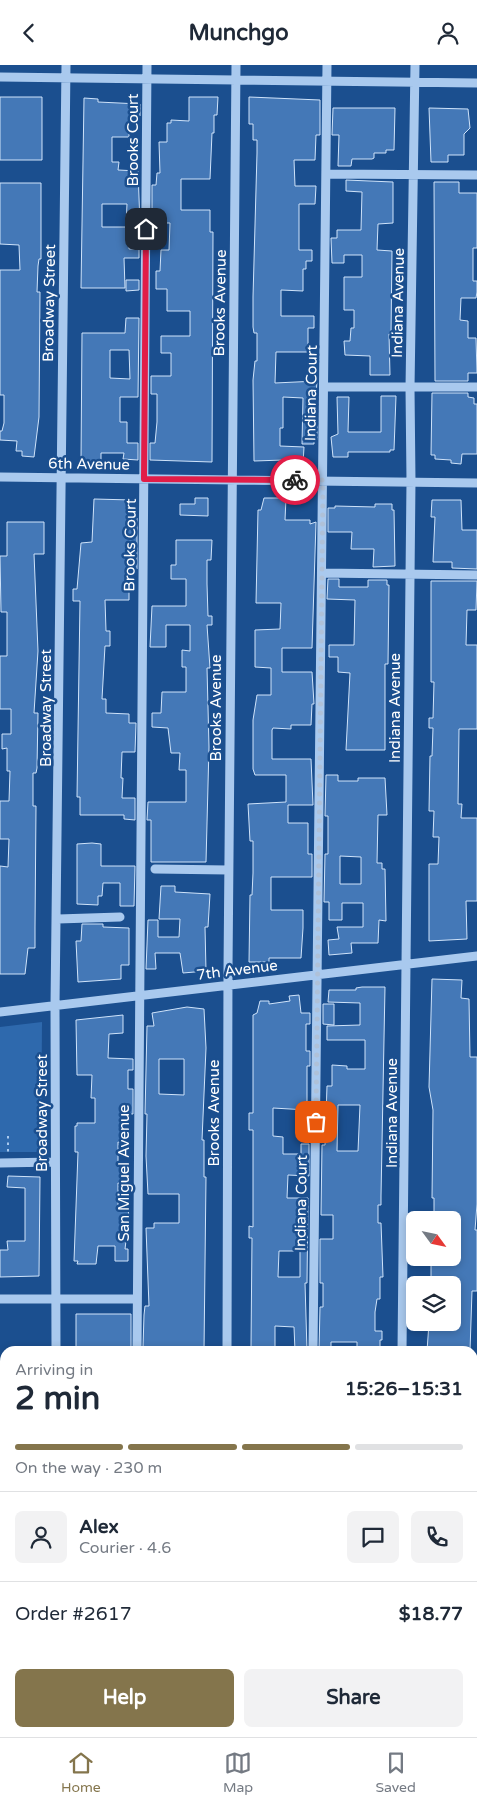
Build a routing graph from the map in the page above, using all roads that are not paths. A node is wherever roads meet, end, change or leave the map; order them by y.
1 (66, 65) edge
2 (147, 65) edge
3 (236, 65) edge
4 (327, 65) edge
5 (415, 65) edge
6 (0, 77) edge
7 (66, 77) junction
8 (147, 79) junction
9 (236, 81) junction
10 (327, 82) junction
11 (415, 83) junction
12 (477, 83) edge
13 (326, 174) junction
14 (413, 175) junction
15 (477, 175) edge
16 (325, 387) junction
17 (477, 387) edge
18 (410, 388) junction
19 (0, 477) edge
20 (61, 478) junction
21 (144, 479) junction
22 (232, 480) junction
23 (323, 480) junction
24 (411, 481) junction
25 (477, 483) edge
26 (322, 573) junction
27 (410, 574) junction
28 (477, 575) edge
29 (155, 869) dead end
30 (228, 870) junction
31 (120, 917) dead end
32 (58, 919) junction
33 (477, 956) edge
34 (406, 964) junction
35 (318, 975) junction
36 (228, 985) junction
37 (138, 995) junction
38 (55, 1005) junction
39 (0, 1012) edge
40 (55, 1162) junction
41 (0, 1163) edge
42 (56, 1298) junction
43 (0, 1299) edge
44 (137, 1299) junction
45 (56, 1346) edge
46 (137, 1346) edge
47 (227, 1346) edge
48 (313, 1346) edge
49 (402, 1346) edge

1 - 7 street, Broadway Street
2 - 8 street, Brooks Court
3 - 9 street, Brooks Avenue
4 - 10 street, Indiana Court
5 - 11 street, Indiana Avenue
6 - 7 street
7 - 8 street
7 - 20 street, Broadway Street
8 - 9 street
8 - 21 street, Brooks Court
9 - 10 street
9 - 22 street, Brooks Avenue
10 - 11 street
10 - 13 street, Indiana Court
11 - 12 street
11 - 14 street, Indiana Avenue
13 - 14 street
13 - 16 street, Indiana Court
14 - 15 street
14 - 18 street, Indiana Avenue
16 - 18 street
16 - 23 street, Indiana Court
17 - 18 street
18 - 24 street, Indiana Avenue
19 - 20 street, 6th Avenue
20 - 21 street, 6th Avenue
20 - 32 street, Broadway Street
21 - 22 street, 6th Avenue
21 - 37 street, Brooks Court
22 - 23 street, 6th Avenue
22 - 30 street, Brooks Avenue
23 - 24 street, 6th Avenue
23 - 26 street, Indiana Court
24 - 25 street, 6th Avenue
24 - 27 street, Indiana Avenue
26 - 27 street
26 - 35 street, Indiana Court
27 - 28 street
27 - 34 street, Indiana Avenue
29 - 30 street
30 - 36 street, Brooks Avenue
31 - 32 street
32 - 38 street, Broadway Street
33 - 34 street, 7th Avenue
34 - 35 street, 7th Avenue
34 - 49 street, Indiana Avenue
35 - 36 street, 7th Avenue
35 - 48 street, Indiana Court
36 - 37 street, 7th Avenue
36 - 47 street, Brooks Avenue
37 - 38 street, 7th Avenue
37 - 44 street, San Miguel Avenue
38 - 39 street, 7th Avenue
38 - 40 street, Broadway Street
40 - 41 street
40 - 42 street, Broadway Street
42 - 43 street
42 - 44 street
42 - 45 street, Broadway Street
44 - 46 street, San Miguel Avenue

